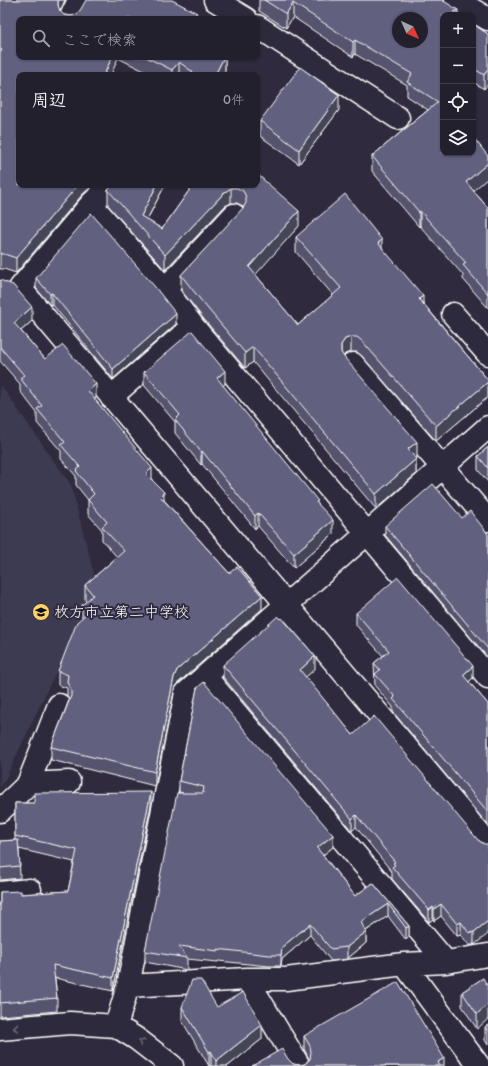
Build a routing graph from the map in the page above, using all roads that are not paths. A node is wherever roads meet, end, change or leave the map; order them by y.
1 (79, 0) edge
2 (456, 0) edge
3 (222, 1) edge
4 (71, 16) edge
5 (242, 16) edge
6 (488, 19) edge
7 (260, 28) edge
8 (398, 118) dead end
9 (108, 188) edge
10 (91, 204) junction
11 (234, 214) dead end
12 (10, 285) edge
13 (165, 289) junction
14 (453, 314) dead end
15 (193, 326) junction
16 (488, 354) edge
17 (354, 364) dead end
18 (111, 397) junction
19 (488, 427) edge
20 (442, 467) junction
21 (488, 520) edge
22 (367, 534) junction
23 (287, 605) junction
24 (206, 676) junction
25 (488, 677) edge
26 (59, 705) dead end
27 (69, 782) dead end
28 (28, 784) junction
29 (0, 811) edge
30 (488, 844) edge
31 (30, 890) dead end
32 (0, 893) edge
33 (488, 955) edge
34 (446, 962) junction
35 (404, 964) junction
36 (247, 979) junction
37 (128, 986) junction
38 (116, 1026) junction
39 (0, 1029) edge
40 (172, 1066) edge
41 (299, 1066) edge
42 (480, 1066) edge

1 - 4 street
2 - 6 street
3 - 5 street
7 - 8 street
9 - 10 street
10 - 12 street
10 - 13 street
11 - 13 street
12 - 18 street
13 - 15 street
14 - 16 street
15 - 18 street
15 - 22 street
17 - 20 street
18 - 23 street
19 - 20 street
20 - 21 street
20 - 22 street
22 - 23 street
22 - 25 street
23 - 24 street
23 - 30 street
24 - 34 street
24 - 37 street
26 - 28 street
27 - 28 street
28 - 29 street
31 - 32 street
33 - 34 street
34 - 35 street
35 - 36 street
35 - 42 street
36 - 37 street
36 - 41 street
37 - 38 street
38 -> 39 street
40 -> 38 street

